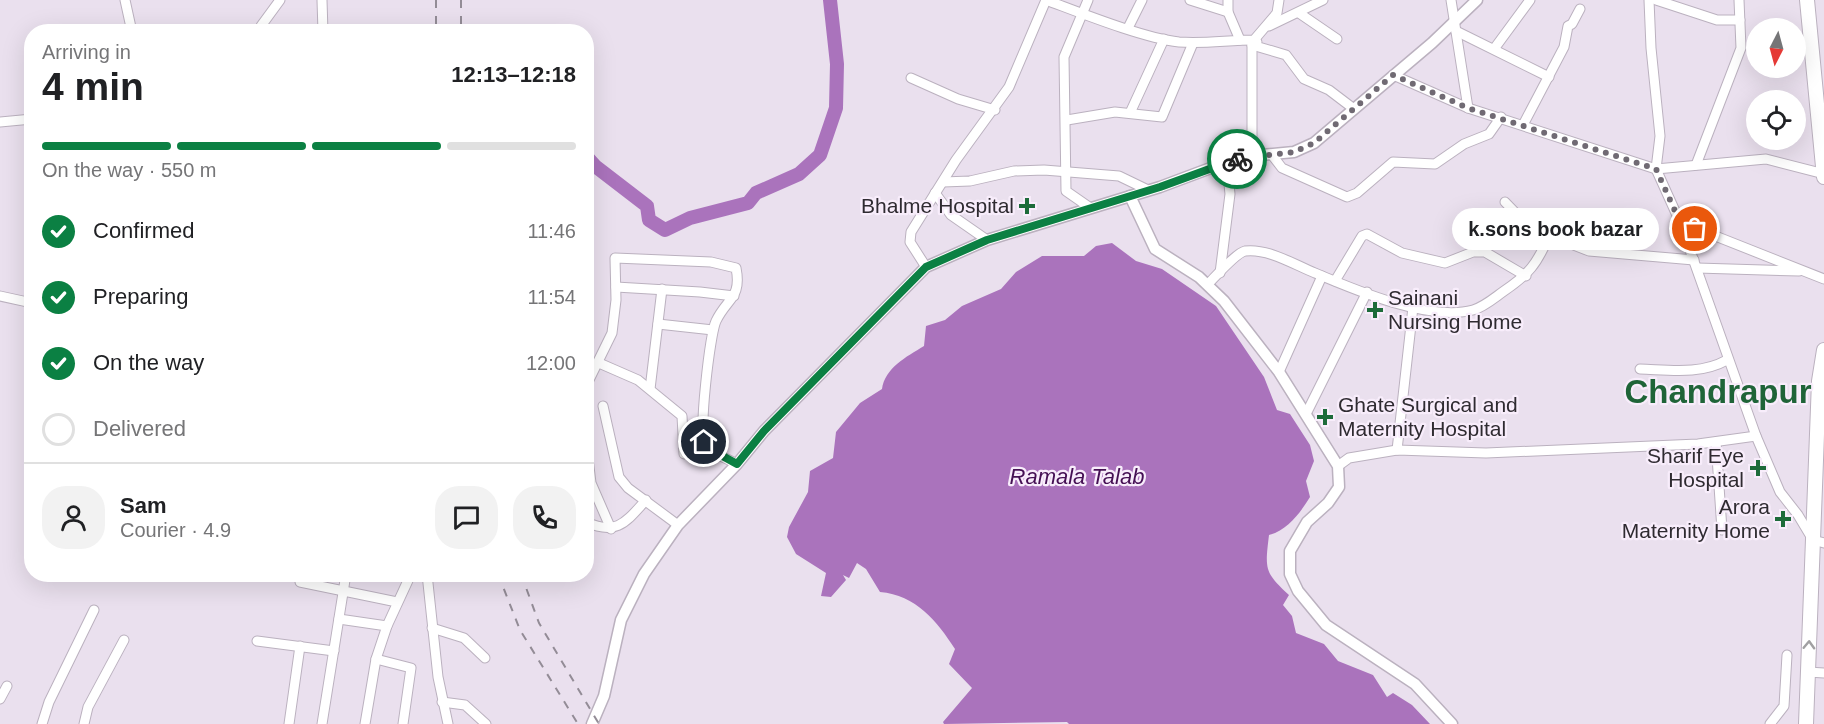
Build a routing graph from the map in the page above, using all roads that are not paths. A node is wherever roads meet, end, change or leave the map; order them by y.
1 (125, 0) edge
2 (280, 0) edge
3 (322, 0) edge
4 (1046, 0) edge
5 (1089, 0) edge
6 (1142, 0) edge
7 (1190, 0) edge
8 (1228, 0) edge
9 (1279, 0) edge
10 (1323, 0) edge
11 (1451, 0) edge
12 (1477, 0) edge
13 (1530, 0) edge
14 (1649, 0) edge
15 (1739, 0) edge
16 (1807, 0) edge
17 (1660, 1) edge
18 (1580, 9) dead end
19 (1228, 12) junction
20 (1083, 13) junction
21 (1299, 14) junction
22 (1740, 20) junction
23 (130, 24) edge
24 (262, 24) edge
25 (323, 24) edge
26 (1456, 26) junction
27 (1128, 28) junction
28 (1164, 39) junction
29 (1337, 39) dead end
30 (1240, 40) junction
31 (1254, 42) junction
32 (1192, 43) junction
33 (1494, 49) junction
34 (1393, 75) junction
35 (1549, 77) junction
36 (911, 78) dead end
37 (1821, 104) edge
38 (1468, 108) junction
39 (1354, 109) junction
40 (995, 111) junction
41 (1130, 113) junction
42 (1500, 117) junction
43 (24, 120) edge
44 (1067, 120) junction
45 (0, 122) edge
46 (1523, 125) junction
47 (1272, 155) junction
48 (1252, 157) junction
49 (1227, 164) junction
50 (1696, 165) junction
51 (1656, 169) junction
52 (1066, 171) junction
53 (1824, 175) edge
54 (943, 182) junction
55 (1148, 190) junction
56 (935, 193) junction
57 (1130, 196) junction
58 (1505, 202) dead end
59 (1089, 207) junction
60 (1680, 222) junction
61 (1549, 236) junction
62 (987, 240) junction
63 (1695, 264) junction
64 (926, 267) junction
65 (1805, 271) junction
66 (1220, 273) junction
67 (1322, 276) junction
68 (1526, 276) junction
69 (1824, 279) edge
70 (1335, 281) junction
71 (1208, 284) junction
72 (616, 287) junction
73 (662, 289) junction
74 (1367, 292) junction
75 (0, 296) edge
76 (734, 296) junction
77 (24, 301) edge
78 (1413, 307) junction
79 (658, 324) junction
80 (713, 330) junction
81 (1824, 350) edge
82 (1727, 360) junction
83 (599, 363) junction
84 (1640, 369) dead end
85 (594, 372) edge
86 (1279, 372) junction
87 (650, 389) junction
88 (1821, 392) edge
89 (603, 406) dead end
90 (1306, 414) junction
91 (1756, 436) junction
92 (1716, 442) junction
93 (1397, 450) junction
94 (684, 454) dead end
95 (737, 464) junction
96 (1338, 466) junction
97 (594, 490) edge
98 (646, 500) junction
99 (594, 525) edge
100 (678, 525) junction
101 (611, 529) junction
102 (1722, 530) dead end
103 (1818, 541) edge
104 (300, 582) dead end
105 (345, 582) edge
106 (407, 582) edge
107 (428, 582) edge
108 (343, 591) junction
109 (397, 602) junction
110 (94, 609) dead end
111 (339, 619) junction
112 (387, 626) junction
113 (432, 628) junction
114 (124, 640) dead end
115 (257, 641) dead end
116 (300, 646) junction
117 (333, 651) junction
118 (1787, 655) dead end
119 (485, 658) dead end
120 (376, 659) junction
121 (1808, 672) junction
122 (1824, 673) edge
123 (7, 686) dead end
124 (0, 699) edge
125 (442, 702) junction
126 (42, 724) edge
127 (84, 724) edge
128 (289, 724) edge
129 (322, 724) edge
130 (365, 724) edge
131 (403, 724) edge
132 (448, 724) edge
133 (486, 724) edge
134 (592, 724) edge
135 (1452, 724) edge
136 (1770, 724) edge
137 (1806, 724) edge

1 - 23 street
2 - 24 street
3 - 25 street
4 - 20 street
4 - 40 street
5 - 20 street
6 - 27 street
7 - 19 street
8 - 19 street
9 - 31 street
10 - 21 street
11 - 26 street
12 - 26 street
13 - 33 street
14 - 51 street
15 - 22 street
16 - 37 main road
17 - 22 street
18 - 35 street
19 - 30 street
20 - 27 street
20 - 44 street
21 - 29 street
21 - 31 street
22 - 50 street
26 - 33 street
26 - 34 street
26 - 38 street
27 - 28 street
28 - 32 street
28 - 41 street
30 - 31 street
30 - 32 street
31 - 39 street
31 - 48 street
32 - 41 street
33 - 35 street
34 - 38 street
34 - 39 street
35 - 46 street
36 - 40 street
37 - 53 main road
38 - 42 street
39 - 47 street
40 - 54 street
41 - 44 street
42 - 46 street
42 - 47 street
43 - 45 street
44 - 52 street
46 - 51 street
47 - 48 street
48 - 49 street
49 - 55 street
49 - 66 street
50 - 51 street
50 - 53 street
51 - 60 street
52 - 54 street
52 - 55 street
52 - 59 street
54 - 56 street
55 - 57 street
56 - 62 street
56 - 64 street
57 - 59 street
57 - 71 street
58 - 61 street
59 - 62 street
60 - 63 street
60 - 65 street
61 - 63 street
61 - 68 street
62 - 64 street
63 - 65 street
63 - 82 street
64 - 95 street
65 - 69 street
66 - 67 street
66 - 71 street
67 - 70 street
67 - 86 street
68 - 70 street
68 - 78 street
70 - 74 street
71 - 86 street
72 - 73 street
72 - 76 street
72 - 83 street
73 - 76 street
73 - 79 street
74 - 78 street
74 - 90 street
75 - 77 street
76 - 80 street
78 - 93 street
79 - 80 street
79 - 87 street
80 - 95 street
81 - 88 main road
82 - 84 street
82 - 91 street
83 - 85 street
83 - 87 street
86 - 90 street
87 - 94 street
88 - 103 main road
89 - 98 street
90 - 96 street
91 - 92 street
91 - 103 street
92 - 93 street
92 - 102 street
93 - 96 street
95 - 100 street
96 - 135 street
97 - 101 street
98 - 100 street
98 - 101 street
99 - 101 street
100 - 134 street
121 -> 103 main road
104 - 108 street
105 - 108 street
106 - 109 street
107 - 113 street
108 - 109 street
108 - 111 street
109 - 112 street
110 - 126 street
111 - 112 street
111 - 117 street
112 - 120 street
113 - 119 street
113 - 125 street
114 - 127 street
115 - 116 street
116 - 117 street
116 - 128 street
117 - 129 street
118 - 136 street
120 - 130 street
120 - 131 street
121 - 122 street
121 - 137 main road
123 - 124 street
125 - 132 street
125 - 133 street

